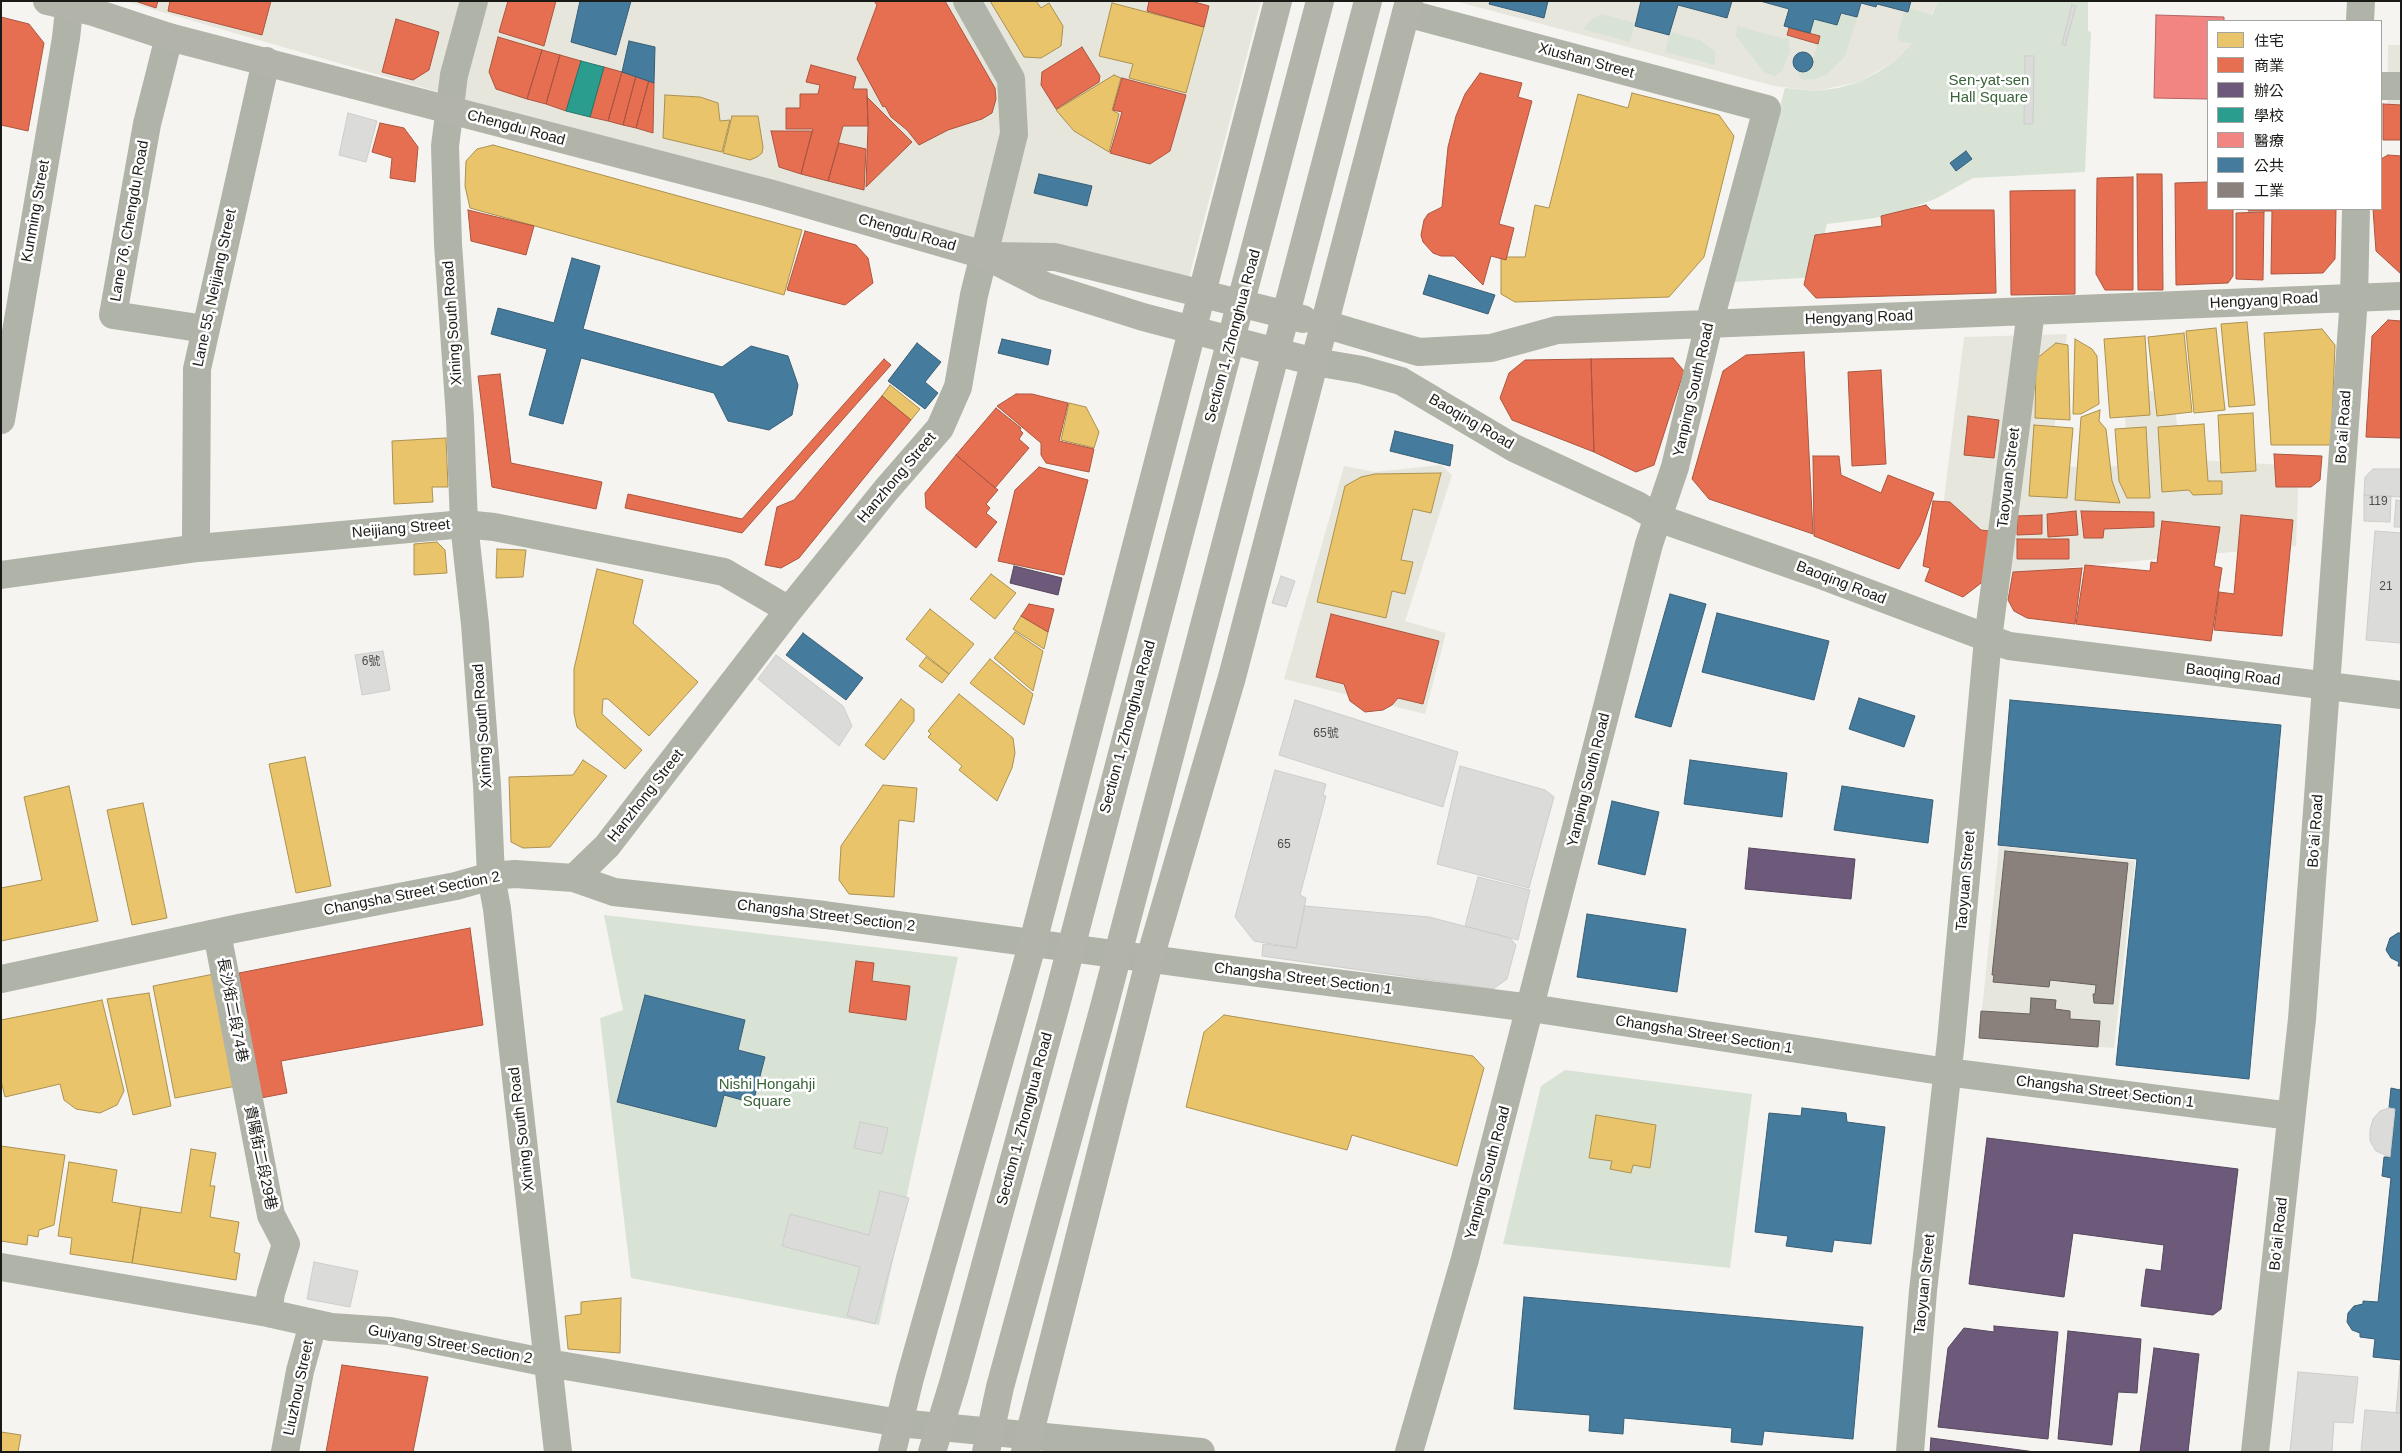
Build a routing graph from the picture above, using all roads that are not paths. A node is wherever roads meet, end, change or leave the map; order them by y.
1 (474, 1) edge
2 (967, 1) edge
3 (1278, 1) edge
4 (1320, 1) edge
5 (1368, 1) edge
6 (2361, 1) edge
7 (62, 4) edge
8 (1407, 7) edge
9 (2360, 20) edge
10 (169, 37) junction
11 (266, 61) junction
12 (2382, 86) edge
13 (2401, 86) edge
14 (1767, 109) joint
15 (451, 110) junction
16 (2356, 210) edge
17 (984, 255) junction
18 (1203, 293) junction
19 (2401, 296) edge
20 (2354, 297) junction
21 (1242, 303) junction
22 (2031, 311) junction
23 (1286, 315) junction
24 (1324, 324) junction
25 (1709, 324) junction
26 (205, 329) junction
27 (1194, 329) junction
28 (1232, 339) junction
29 (1276, 352) junction
30 (1315, 362) junction
31 (1, 420) edge
32 (1658, 518) junction
33 (464, 524) junction
34 (198, 548) junction
35 (1, 575) edge
36 (789, 610) junction
37 (1988, 639) junction
38 (2326, 687) junction
39 (2401, 695) edge
40 (491, 876) junction
41 (574, 878) junction
42 (217, 933) junction
43 (1033, 942) junction
44 (1070, 947) junction
45 (1117, 953) junction
46 (1150, 958) junction
47 (1, 979) edge
48 (1531, 1008) junction
49 (1948, 1072) junction
50 (246, 1087) joint
51 (2291, 1116) junction
52 (1, 1267) edge
53 (268, 1313) junction
54 (313, 1324) junction
55 (548, 1363) junction
56 (899, 1423) junction
57 (935, 1440) edge
58 (988, 1442) edge
59 (1027, 1444) edge
60 (285, 1452) edge
61 (558, 1452) edge
62 (892, 1452) edge
63 (1201, 1452) edge
64 (1410, 1452) edge
65 (1910, 1452) edge
66 (2255, 1452) edge

1 - 15 street, Xining South Road
2 - 17 street, Hanzhong Street
3 - 18 main road
4 - 21 main road, Section 1, Zhonghua Road
5 - 23 main road
6 - 9 street
7 - 10 main road, Chengdu Road
7 - 31 street, Kunming Street
8 - 14 street, Xiushan Street
8 - 24 main road
10 - 11 main road, Chengdu Road
10 - 26 street, Lane 76, Chengdu Road
11 - 15 main road, Chengdu Road
11 - 26 street, Lane 55, Neijiang Street
12 - 13 street
14 - 25 street, Yanping South Road
15 - 17 main road, Chengdu Road
15 - 33 street, Xining South Road
16 - 20 street, Bo’ai Road
17 - 18 main road, Chengdu Road
17 - 27 main road, Chengdu Road
17 - 36 street, Hanzhong Street
18 - 21 main road, Chengdu Road
18 - 27 main road
19 - 20 street, Hengyang Road
20 - 22 street, Hengyang Road
20 - 38 street, Bo’ai Road
21 - 23 main road, Chengdu Road
21 - 28 main road, Section 1, Zhonghua Road
22 - 25 street, Hengyang Road
22 - 37 street, Taoyuan Street
23 - 24 main road, Chengdu Road
23 - 29 main road
24 - 25 street, Hengyang Road
24 - 30 main road
25 - 32 street, Yanping South Road
26 - 34 street, Lane 55, Neijiang Street
27 - 28 main road, Chengdu Road
27 - 43 main road
28 - 29 main road, Chengdu Road
28 - 44 main road, Section 1, Zhonghua Road
29 - 30 main road, Chengdu Road
29 - 45 main road
30 - 32 street, Baoqing Road
30 - 46 main road
32 - 37 street, Baoqing Road
32 - 48 street, Yanping South Road
33 - 34 street, Neijiang Street
33 - 36 street, Neijiang Street
33 - 40 street, Xining South Road
34 - 35 street, Neijiang Street
36 - 41 street, Hanzhong Street
37 - 38 street, Baoqing Road
37 - 49 street, Taoyuan Street
38 - 39 street, Baoqing Road
38 - 51 street, Bo’ai Road
40 - 41 street, Changsha Street Section 2
40 - 42 street, Changsha Street Section 2
40 - 55 street, Xining South Road
41 - 43 street, Changsha Street Section 2
42 - 47 street, Changsha Street Section 2
42 - 50 street, 長沙街二段74巷
43 - 44 street, Changsha Street Section 2
43 - 56 main road
44 - 45 street, Changsha Street Section 1
44 - 57 main road, Section 1, Zhonghua Road
45 - 46 street, Changsha Street Section 1
45 - 58 main road
46 - 48 street, Changsha Street Section 1
46 - 59 main road
48 - 49 street, Changsha Street Section 1
48 - 64 street, Yanping South Road
49 - 51 street, Changsha Street Section 1
49 - 65 street, Taoyuan Street
50 - 53 street, 貴陽街二段29巷
51 - 66 street, Bo’ai Road
52 - 53 street, Guiyang Street Section 2
53 - 54 street, Guiyang Street Section 2
54 - 55 street, Guiyang Street Section 2
54 - 60 street, Liuzhou Street
55 - 56 street, Guiyang Street Section 2
55 - 61 street, Xining South Road
56 - 57 street, Guiyang Street Section 2
56 - 62 main road
57 - 58 street, Guiyang Street Section 2
58 - 59 street, Guiyang Street Section 2
59 - 63 street, Guiyang Street Section 2

